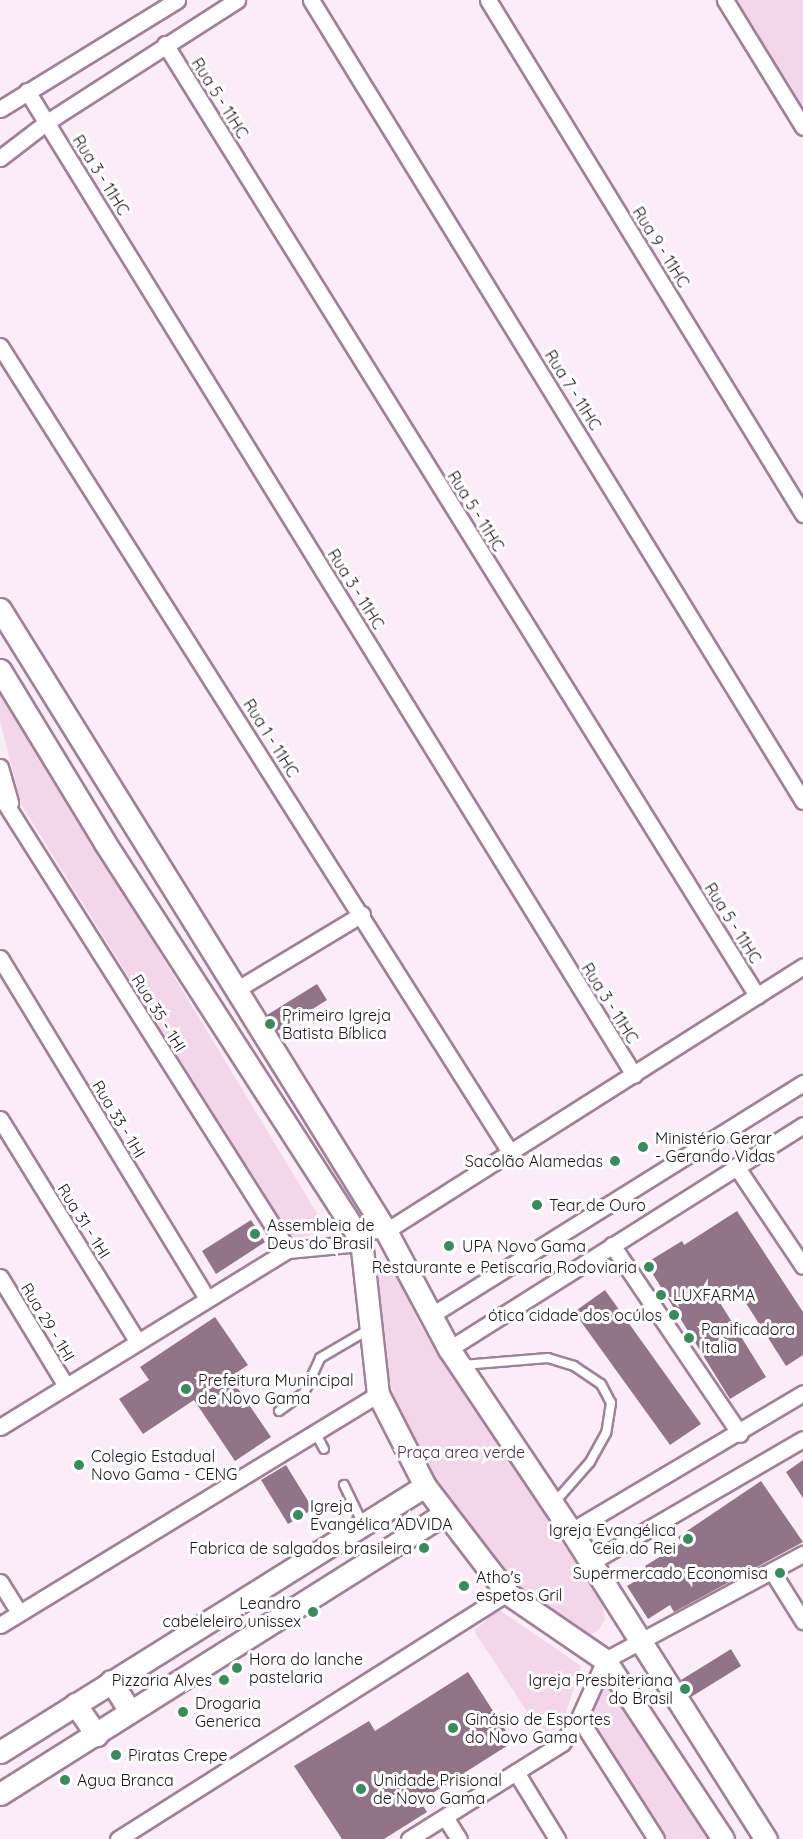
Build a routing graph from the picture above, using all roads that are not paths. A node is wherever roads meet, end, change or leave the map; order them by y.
1 (177, 0) edge
2 (237, 0) edge
3 (310, 0) edge
4 (488, 0) edge
5 (725, 0) edge
6 (165, 44) junction
7 (27, 91) junction
8 (1, 104) edge
9 (47, 122) junction
10 (803, 127) edge
11 (0, 158) edge
12 (0, 345) edge
13 (803, 514) edge
14 (0, 609) edge
15 (0, 670) edge
16 (0, 768) edge
17 (100, 772) junction
18 (74, 788) junction
19 (0, 795) edge
20 (803, 801) edge
21 (14, 818) junction
22 (130, 821) junction
23 (101, 835) junction
24 (362, 914) junction
25 (0, 958) edge
26 (803, 966) edge
27 (236, 990) junction
28 (757, 996) junction
29 (634, 1075) junction
30 (803, 1083) edge
31 (0, 1119) edge
32 (803, 1125) edge
33 (510, 1152) junction
34 (736, 1166) junction
35 (386, 1231) junction
36 (361, 1240) junction
37 (612, 1245) junction
38 (288, 1250) junction
39 (803, 1266) edge
40 (0, 1277) edge
41 (207, 1299) junction
42 (430, 1316) junction
43 (368, 1330) junction
44 (137, 1341) junction
45 (455, 1357) junction
46 (66, 1386) junction
47 (803, 1393) edge
48 (378, 1394) junction
49 (279, 1411) dead end
50 (0, 1427) edge
51 (315, 1432) junction
52 (740, 1434) junction
53 (803, 1438) edge
54 (324, 1449) dead end
55 (345, 1485) dead end
56 (425, 1486) junction
57 (553, 1504) junction
58 (444, 1514) junction
59 (363, 1524) junction
60 (571, 1532) junction
61 (803, 1554) edge
62 (590, 1563) junction
63 (773, 1573) junction
64 (0, 1582) edge
65 (507, 1593) junction
66 (19, 1613) junction
67 (803, 1622) edge
68 (0, 1625) edge
69 (642, 1642) junction
70 (604, 1659) junction
71 (111, 1681) junction
72 (75, 1704) junction
73 (130, 1712) junction
74 (579, 1718) junction
75 (97, 1735) junction
76 (0, 1752) edge
77 (516, 1772) junction
78 (0, 1794) edge
79 (445, 1816) junction
80 (118, 1839) edge
81 (408, 1839) edge
82 (459, 1839) edge
83 (557, 1839) edge
84 (656, 1839) edge
85 (723, 1839) edge
86 (766, 1839) edge

1 - 7 street
2 - 6 street
3 - 20 street, Rua 7 - 11HC
4 - 13 street, Rua 9 - 11HC
5 - 10 street
6 - 9 street
6 - 28 street, Rua 5 - 11HC
7 - 8 street
7 - 9 street, Rua 3 - 11HC
9 - 11 street
9 - 29 street, Rua 3 - 11HC
12 - 24 street, Rua 1 - 11HC
14 - 17 street
15 - 18 street
16 - 21 street
17 - 18 street
17 - 22 street
18 - 23 street
19 - 21 street, Rua 35 - 1HI
21 - 38 street, Rua 35 - 1HI
22 - 23 street
22 - 27 street
23 - 36 street
24 - 27 street
24 - 33 street, Rua 1 - 11HC
25 - 41 street, Rua 33 - 1HI
26 - 28 street
27 - 35 street
28 - 29 street
29 - 33 street
30 - 42 street
31 - 44 street, Rua 31 - 1HI
32 - 34 street
33 - 35 street
34 - 37 street
34 - 39 street
35 - 36 street
35 - 42 street
36 - 38 street
36 - 43 street
37 - 45 street
37 - 52 street
38 - 41 street
40 - 46 street, Rua 29 - 1HI
41 - 44 street
42 - 45 street
43 - 48 street
43 - 49 lane
44 - 46 street
45 - 57 street
45 - 57 lane
46 - 50 street
47 - 52 street
48 - 51 street
48 - 56 street
51 - 54 lane
51 - 66 street
52 - 60 street
53 - 62 street
55 - 59 lane
56 - 58 street
56 - 59 street
57 - 60 street
58 - 65 street
58 - 73 street
59 - 71 street
60 - 62 street
61 - 63 street
62 - 69 street
63 - 67 street
63 - 69 street
64 - 66 street
65 - 70 street
65 - 80 street
66 - 68 street
69 - 70 street
69 - 86 street
70 - 74 street
70 - 85 street
71 - 72 street
71 - 73 street
72 - 75 street
72 - 76 street
73 - 75 street
74 - 77 street
74 - 84 street
75 - 78 street
77 - 79 street
77 - 83 street
79 - 81 street
79 - 82 street

